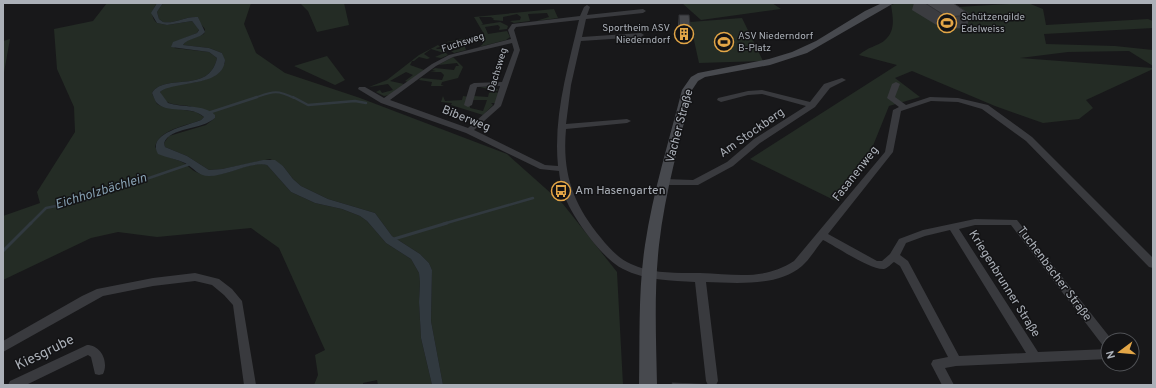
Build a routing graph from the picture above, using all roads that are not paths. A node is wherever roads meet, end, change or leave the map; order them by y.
1 (890, 3) edge
2 (587, 7) dead end
3 (643, 11) dead end
4 (583, 17) junction
5 (641, 35) dead end
6 (578, 39) junction
7 (514, 40) junction
8 (842, 80) dead end
9 (505, 84) junction
10 (896, 84) dead end
11 (362, 89) dead end
12 (721, 100) dead end
13 (384, 101) junction
14 (468, 105) dead end
15 (812, 105) junction
16 (904, 108) junction
17 (627, 121) dead end
18 (562, 126) junction
19 (469, 131) junction
20 (561, 169) junction
21 (665, 182) junction
22 (952, 226) junction
23 (822, 235) junction
24 (894, 256) junction
25 (1153, 264) edge
26 (650, 273) junction
27 (700, 277) junction
28 (1100, 334) edge
29 (3, 347) edge
30 (1100, 354) edge
31 (1035, 357) junction
32 (956, 361) junction
33 (99, 370) dead end
34 (712, 381) dead end
35 (14, 385) edge
36 (250, 385) edge
37 (648, 385) edge
38 (948, 385) edge

1 - 21 main road, Vacher Straße
2 - 4 street
3 - 4 street
4 - 6 street
4 - 7 street, Dachsweg
5 - 6 street
6 - 18 street
7 - 9 street, Dachsweg
7 - 13 street, Fuchsweg
8 - 15 street, Am Stockberg
9 - 14 street
9 - 19 street, Dachsweg
10 - 16 street
11 - 13 street, Biberweg
12 - 15 street
13 - 19 street, Biberweg
15 - 21 street, Am Stockberg
16 - 23 street, Fasanenweg
16 - 25 street
17 - 18 street
18 - 20 street
19 - 20 street, Biberweg
20 - 26 street
21 - 26 main road, Vacher Straße
22 - 24 street, Tuchenbacher Straße
22 - 28 street, Tuchenbacher Straße
22 - 31 street, Kriegenbrunner Straße
23 - 24 street, Tuchenbacher Straße
23 - 27 street, Fasanenweg
24 - 32 street
26 - 27 street, Fasanenweg
26 - 37 main road, Vacher Straße
27 - 34 street
29 - 36 street
30 - 31 street
31 - 32 street
32 - 38 street
33 - 35 street, Kiesgrube

